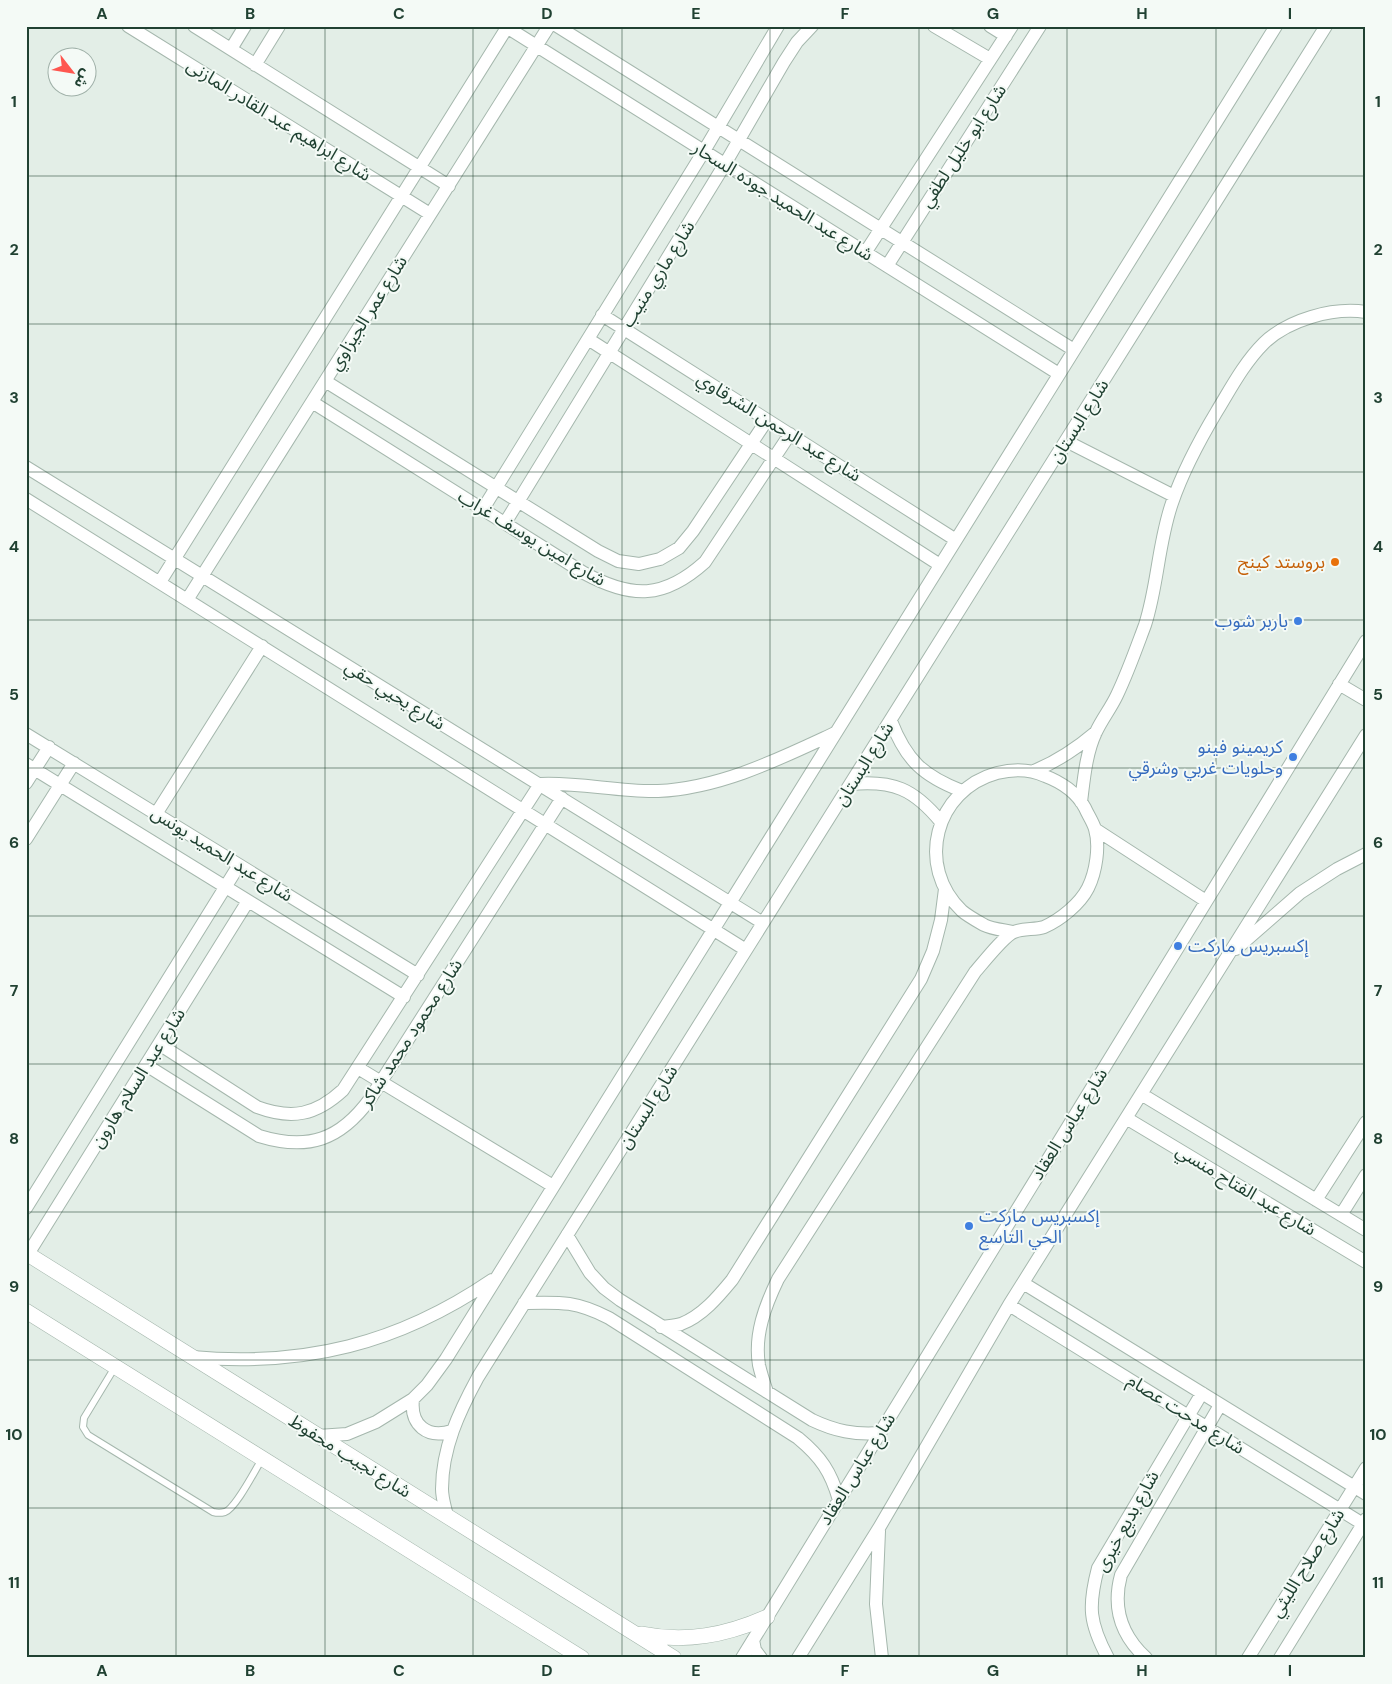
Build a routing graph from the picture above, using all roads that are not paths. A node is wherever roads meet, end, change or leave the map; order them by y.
1 (128, 26) edge
2 (194, 26) edge
3 (245, 26) edge
4 (279, 26) edge
5 (549, 26) edge
6 (558, 26) edge
7 (778, 26) edge
8 (812, 26) edge
9 (934, 26) edge
10 (990, 26) edge
11 (1040, 26) edge
12 (1276, 26) edge
13 (1326, 26) edge
14 (508, 27) edge
15 (1009, 31) edge
16 (536, 46) junction
17 (231, 50) junction
18 (990, 59) junction
19 (256, 65) junction
20 (718, 127) junction
21 (739, 140) junction
22 (704, 151) junction
23 (725, 164) junction
24 (420, 168) junction
25 (448, 186) junction
26 (402, 196) junction
27 (430, 214) junction
28 (881, 229) junction
29 (902, 242) junction
30 (865, 253) junction
31 (886, 266) junction
32 (1366, 312) edge
33 (602, 315) junction
34 (624, 329) junction
35 (588, 338) junction
36 (1074, 350) junction
37 (610, 352) junction
38 (1059, 374) junction
39 (325, 381) junction
40 (312, 402) junction
41 (767, 420) junction
42 (790, 434) junction
43 (1066, 441) junction
44 (751, 443) junction
45 (774, 458) junction
46 (26, 467) edge
47 (496, 487) junction
48 (1174, 496) junction
49 (26, 499) edge
50 (518, 501) junction
51 (483, 509) junction
52 (505, 523) junction
53 (956, 540) junction
54 (175, 558) junction
55 (940, 565) junction
56 (203, 576) junction
57 (160, 582) junction
58 (188, 600) junction
59 (262, 646) junction
60 (1364, 648) edge
61 (1339, 684) junction
62 (1366, 700) edge
63 (891, 721) junction
64 (1096, 732) junction
65 (836, 733) junction
66 (26, 734) edge
67 (1366, 734) edge
68 (48, 748) junction
69 (74, 763) junction
70 (30, 767) edge
71 (1034, 772) junction
72 (26, 783) edge
73 (540, 784) junction
74 (851, 784) junction
75 (60, 785) junction
76 (962, 791) junction
77 (562, 798) junction
78 (1081, 802) junction
79 (523, 810) junction
80 (156, 814) junction
81 (941, 822) junction
82 (546, 824) junction
83 (1095, 829) junction
84 (26, 839) edge
85 (1366, 854) edge
86 (239, 865) junction
87 (225, 887) junction
88 (945, 889) junction
89 (248, 901) junction
90 (1206, 901) junction
91 (730, 902) junction
92 (763, 923) junction
93 (713, 929) junction
94 (1013, 932) junction
95 (746, 950) junction
96 (1227, 957) junction
97 (418, 975) junction
98 (404, 997) junction
99 (159, 1044) junction
100 (146, 1065) junction
101 (358, 1068) junction
102 (381, 1082) junction
103 (1141, 1094) junction
104 (1126, 1118) junction
105 (1366, 1122) edge
106 (1366, 1175) edge
107 (554, 1186) junction
108 (1316, 1200) junction
109 (26, 1208) edge
110 (1341, 1215) junction
111 (1366, 1230) edge
112 (567, 1235) junction
113 (27, 1254) edge
114 (1366, 1262) edge
115 (496, 1277) junction
116 (1023, 1283) junction
117 (524, 1303) junction
118 (1009, 1305) junction
119 (26, 1310) edge
120 (661, 1327) junction
121 (192, 1357) junction
122 (116, 1366) junction
123 (767, 1392) junction
124 (1202, 1393) junction
125 (413, 1399) junction
126 (1220, 1404) junction
127 (1188, 1416) junction
128 (1207, 1427) junction
129 (452, 1431) junction
130 (880, 1433) junction
131 (318, 1436) junction
132 (263, 1458) junction
133 (1366, 1468) edge
134 (1354, 1487) junction
135 (1366, 1494) edge
136 (839, 1500) junction
137 (1340, 1510) junction
138 (447, 1516) junction
139 (1364, 1521) edge
140 (879, 1528) junction
141 (767, 1617) junction
142 (634, 1633) junction
143 (753, 1640) junction
144 (582, 1658) edge
145 (674, 1658) edge
146 (742, 1658) edge
147 (761, 1658) edge
148 (798, 1658) edge
149 (882, 1658) edge
150 (1108, 1658) edge
151 (1146, 1658) edge
152 (1248, 1658) edge
153 (1280, 1658) edge

1 - 26 street, شارع ابراهيم عبد القادر المازنى
2 - 17 street, شارع ابراهيم عبد القادر المازنى
3 - 17 street
4 - 19 street
5 - 16 street, شارع عمر الجيزاوي
6 - 20 street, شارع عبد الحميد جوده السحار
7 - 20 street, شارع ماري منيب
8 - 21 street, شارع ماري منيب
9 - 18 street
10 - 15 street
11 - 29 street, شارع ابو خليل لطفي
12 - 36 street
13 - 43 street, شارع البستان
14 - 16 street, شارع عبد الحميد جوده السحار
14 - 24 street, شارع عمر الجيزاوي
15 - 18 street, شارع ابو خليل لطفي
16 - 22 street, شارع عبد الحميد جوده السحار
16 - 25 street, شارع عمر الجيزاوي
17 - 19 street, شارع ابراهيم عبد القادر المازنى
18 - 28 street, شارع ابو خليل لطفي
19 - 24 street, شارع ابراهيم عبد القادر المازنى
20 - 21 street, شارع عبد الحميد جوده السحار
20 - 22 street, شارع ماري منيب
21 - 23 street, شارع ماري منيب
21 - 28 street, شارع عبد الحميد جوده السحار
22 - 23 street, شارع عبد الحميد جوده السحار
22 - 33 street, شارع ماري منيب
23 - 30 street, شارع عبد الحميد جوده السحار
23 - 34 street, شارع ماري منيب
24 - 25 street, شارع ابراهيم عبد القادر المازنى
24 - 26 street, شارع عمر الجيزاوي
25 - 27 street, شارع عمر الجيزاوي
26 - 27 street, شارع ابراهيم عبد القادر المازنى
26 - 54 street, شارع عمر الجيزاوي
27 - 39 street, شارع عمر الجيزاوي
28 - 29 street, شارع عبد الحميد جوده السحار
28 - 30 street, شارع ابو خليل لطفي
29 - 31 street, شارع ابو خليل لطفي
29 - 36 street, شارع عبد الحميد جوده السحار
30 - 31 street, شارع عبد الحميد جوده السحار
31 - 38 street, شارع عبد الحميد جوده السحار
32 - 48 street
33 - 34 street, شارع عبد الرحمن الشرقاوي
33 - 35 street, شارع ماري منيب
34 - 37 street, شارع ماري منيب
34 - 41 street, شارع عبد الرحمن الشرقاوي
35 - 37 street, شارع عبد الرحمن الشرقاوي
35 - 47 street, شارع ماري منيب
36 - 38 street
37 - 44 street, شارع عبد الرحمن الشرقاوي
37 - 50 street, شارع ماري منيب
38 - 53 street
39 - 40 street, شارع عمر الجيزاوي
39 - 47 street, شارع امين يوسف غراب
40 - 51 street, شارع امين يوسف غراب
40 - 56 street, شارع عمر الجيزاوي
41 - 42 street, شارع عبد الرحمن الشرقاوي
41 - 44 street, شارع امين يوسف غراب
42 - 45 street, شارع امين يوسف غراب
42 - 53 street, شارع عبد الرحمن الشرقاوي
43 - 48 street
43 - 63 street, شارع البستان
44 - 45 street, شارع عبد الرحمن الشرقاوي
44 - 50 street, شارع امين يوسف غراب
45 - 52 street, شارع امين يوسف غراب
45 - 55 street, شارع عبد الرحمن الشرقاوي
46 - 54 street, شارع يحيي حقي
47 - 50 street, شارع امين يوسف غراب
47 - 51 street, شارع ماري منيب
48 - 64 street
49 - 57 street, شارع يحيي حقي
50 - 52 street, شارع ماري منيب
51 - 52 street, شارع امين يوسف غراب
53 - 55 street
54 - 56 street, شارع يحيي حقي
54 - 57 street, شارع عمر الجيزاوي
55 - 65 street
56 - 58 street, شارع عمر الجيزاوي
56 - 73 street, شارع يحيي حقي
57 - 58 street, شارع يحيي حقي
58 - 59 street, شارع يحيي حقي
59 - 79 street, شارع يحيي حقي
59 - 80 street
60 - 61 street, شارع عباس العقاد
61 - 62 street
61 - 90 street, شارع عباس العقاد
63 - 74 street, شارع البستان
63 - 76 street
64 - 71 street
64 - 78 street
65 - 73 street
65 - 91 street
66 - 68 street, شارع عبد الحميد يونس
67 - 96 street
68 - 69 street, شارع عبد الحميد يونس
68 - 70 street
69 - 75 street
69 - 80 street, شارع عبد الحميد يونس
70 - 72 street
70 - 75 street, شارع عبد الحميد يونس
71 - 76 street
71 - 78 street
73 - 77 street, شارع يحيي حقي
73 - 79 street, شارع محمود محمد شاكر
74 - 81 street
74 - 92 street, شارع البستان
75 - 84 street
75 - 87 street, شارع عبد الحميد يونس
76 - 81 street
77 - 82 street, شارع محمود محمد شاكر
77 - 91 street, شارع يحيي حقي
78 - 83 street
79 - 82 street, شارع يحيي حقي
79 - 97 street, شارع محمود محمد شاكر
80 - 86 street, شارع عبد الحميد يونس
81 - 88 street
82 - 93 street, شارع يحيي حقي
82 - 102 street, شارع محمود محمد شاكر
83 - 90 street
83 - 94 street
85 - 96 street
86 - 87 street, شارع عبد السلام هارون
86 - 97 street, شارع عبد الحميد يونس
87 - 89 street, شارع عبد الحميد يونس
87 - 109 street, شارع عبد السلام هارون
88 - 94 street
88 - 120 street
89 - 98 street, شارع عبد الحميد يونس
89 - 99 street, شارع عبد السلام هارون
90 - 130 street, شارع عباس العقاد
91 - 92 street, شارع يحيي حقي
91 - 93 street
92 - 95 street, شارع البستان
93 - 95 street, شارع يحيي حقي
93 - 107 street
94 - 123 street
95 - 112 street, شارع البستان
96 - 103 street
97 - 98 street, شارع محمود محمد شاكر
98 - 101 street, شارع محمود محمد شاكر
99 - 100 street, شارع عبد السلام هارون
99 - 101 street, شارع محمود محمد شاكر
100 - 102 street, شارع محمود محمد شاكر
100 - 113 street, شارع عبد السلام هارون
101 - 102 street
102 - 107 street
103 - 104 street
103 - 108 street, شارع عبد الفتاح منسي
104 - 114 street, شارع عبد الفتاح منسي
104 - 116 street
105 - 108 street
106 - 110 street
107 - 115 street
108 - 110 street, شارع عبد الفتاح منسي
110 - 111 street, شارع عبد الفتاح منسي
112 - 117 street, شارع البستان
112 - 120 street
113 - 121 street, شارع نجيب محفوظ
115 - 121 street
115 - 125 street
116 - 118 street
116 - 124 street, شارع مدحت عصام
117 - 129 street, شارع البستان
117 - 136 street
118 - 127 street, شارع مدحت عصام
118 - 140 street
119 - 122 street
120 - 123 street
121 - 131 street, شارع نجيب محفوظ
122 - 132 street
122 - 132 lane
123 - 130 street
124 - 126 street, شارع مدحت عصام
124 - 127 street, شارع بديع خيرى
125 - 129 street
125 - 131 street
126 - 128 street, شارع بديع خيرى
126 - 134 street, شارع مدحت عصام
127 - 128 street, شارع مدحت عصام
127 - 150 street, شارع بديع خيرى
128 - 137 street, شارع مدحت عصام
128 - 151 street, شارع بديع خيرى
129 - 138 street, شارع البستان
130 - 136 street, شارع عباس العقاد
131 - 138 street, شارع نجيب محفوظ
132 - 144 street
133 - 134 street, شارع صلاح الليثي
134 - 135 street, شارع مدحت عصام
134 - 137 street, شارع صلاح الليثي
136 - 141 street, شارع عباس العقاد
137 - 139 street, شارع مدحت عصام
137 - 152 street, شارع صلاح الليثي
138 - 142 street, شارع نجيب محفوظ
139 - 153 street, شارع صلاح الليثي
140 - 148 street
140 - 149 street
141 - 142 street
141 - 143 street, شارع عباس العقاد
142 - 145 street, شارع نجيب محفوظ
143 - 146 street, شارع عباس العقاد
143 - 147 street

